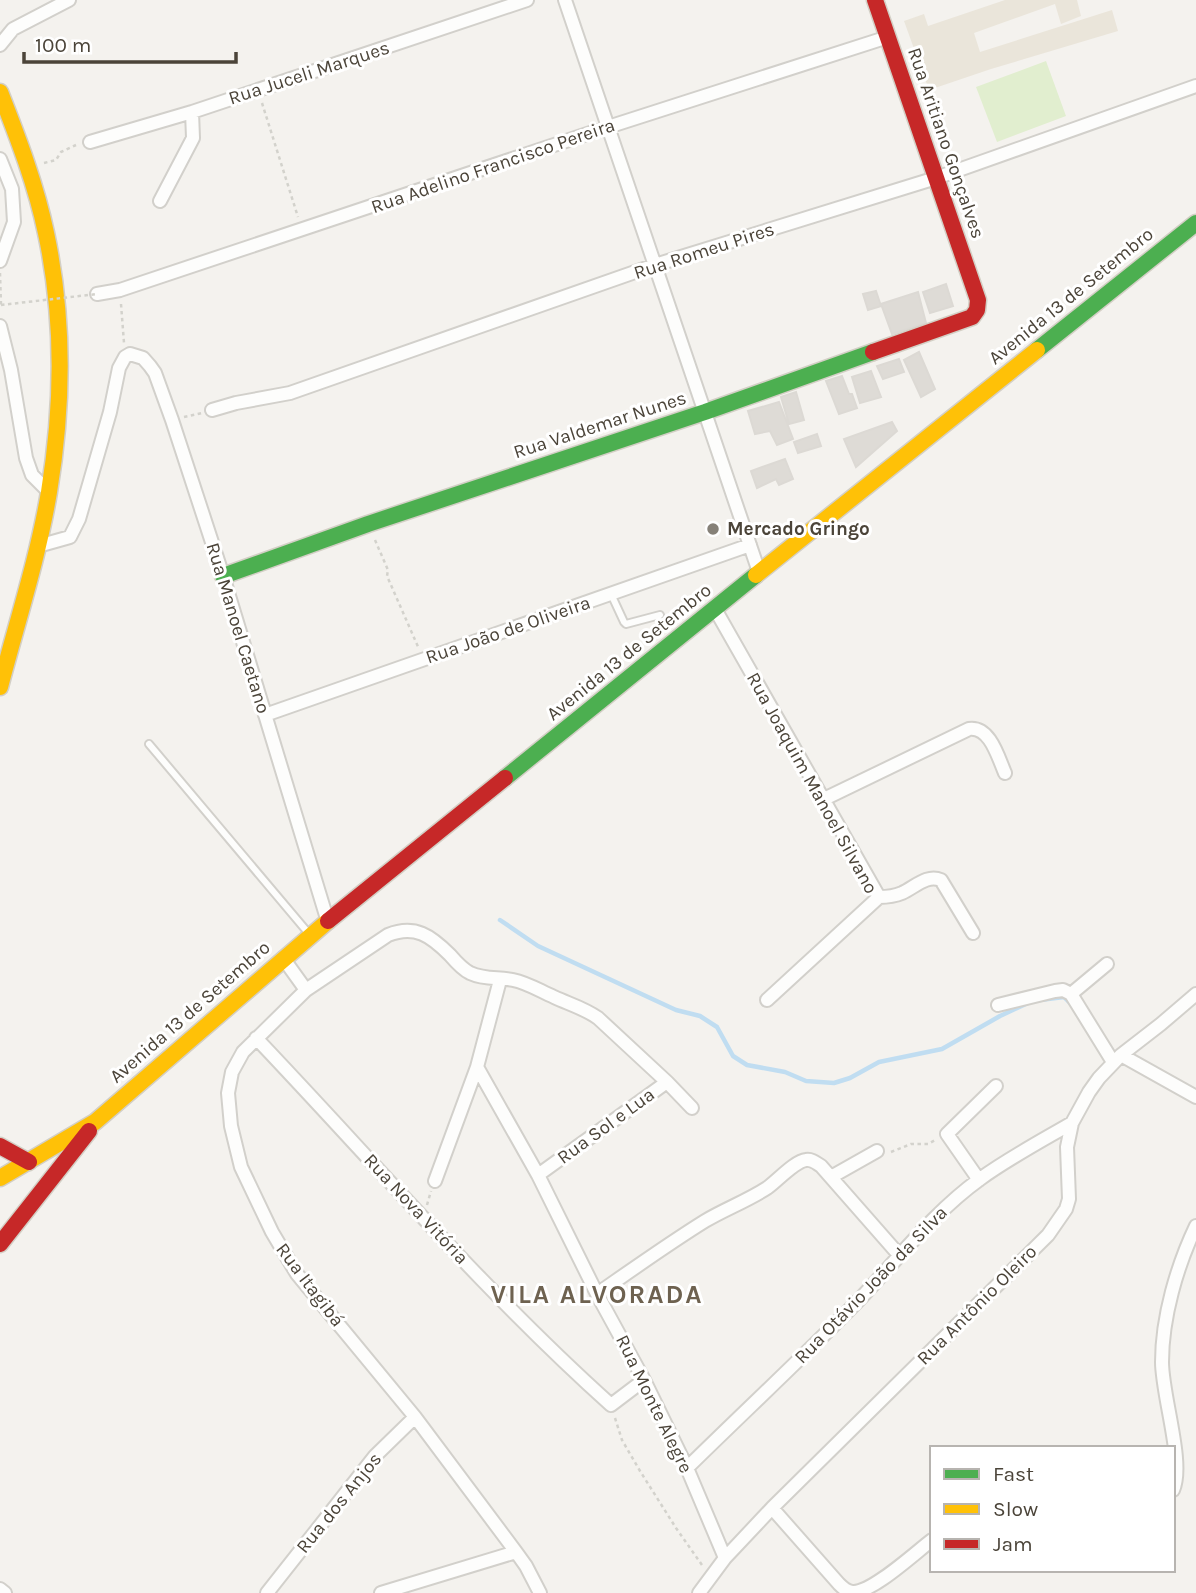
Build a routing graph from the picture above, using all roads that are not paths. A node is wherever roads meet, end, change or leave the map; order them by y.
1 (69, 0) edge
2 (527, 0) edge
3 (565, 0) edge
4 (875, 0) edge
5 (7, 29) edge
6 (888, 37) junction
7 (0, 45) edge
8 (1196, 86) edge
9 (0, 92) edge
10 (192, 112) junction
11 (608, 127) junction
12 (90, 142) road end
13 (0, 159) edge
14 (936, 178) junction
15 (160, 201) dead end
16 (1196, 223) edge
17 (0, 261) edge
18 (655, 265) junction
19 (97, 294) road end
20 (978, 300) joint
21 (0, 326) edge
22 (2, 348) edge
23 (212, 411) road end
24 (705, 412) junction
25 (49, 492) junction
26 (750, 545) junction
27 (38, 546) junction
28 (759, 572) junction
29 (223, 576) junction
30 (611, 594) junction
31 (715, 609) junction
32 (660, 615) dead end
33 (0, 687) edge
34 (265, 715) junction
35 (149, 744) dead end
36 (1005, 773) dead end
37 (822, 800) junction
38 (878, 897) junction
39 (328, 922) junction
40 (973, 933) dead end
41 (310, 936) junction
42 (283, 958) junction
43 (1107, 964) dead end
44 (500, 980) junction
45 (306, 990) junction
46 (1071, 994) junction
47 (1196, 994) edge
48 (767, 1000) dead end
49 (998, 1005) dead end
50 (256, 1038) junction
51 (1117, 1058) junction
52 (477, 1067) junction
53 (667, 1082) junction
54 (996, 1086) dead end
55 (1196, 1097) edge
56 (692, 1108) dead end
57 (95, 1122) junction
58 (1072, 1123) junction
59 (0, 1146) edge
60 (877, 1151) road end
61 (29, 1162) junction
62 (538, 1175) junction
63 (831, 1177) junction
64 (0, 1178) edge
65 (979, 1180) junction
66 (435, 1181) road end
67 (1196, 1226) edge
68 (0, 1244) edge
69 (900, 1256) junction
70 (597, 1294) junction
71 (644, 1380) junction
72 (415, 1417) junction
73 (1174, 1446) edge
74 (1175, 1455) edge
75 (687, 1468) junction
76 (1175, 1483) edge
77 (772, 1508) junction
78 (930, 1542) edge
79 (516, 1552) junction
80 (725, 1558) junction
81 (707, 1587) edge
82 (0, 1589) edge
83 (5, 1593) edge
84 (267, 1593) edge
85 (381, 1593) edge
86 (540, 1593) edge

1 - 5 street
2 - 10 street, Rua Juceli Marques
3 - 11 street
4 - 6 main road, Rua Aritiano Gonçalves
5 - 7 street
6 - 11 street, Rua Adelino Francisco Pereira
6 - 14 main road, Rua Aritiano Gonçalves
8 - 14 street, Rua Romeu Pires
9 - 25 main road
10 - 12 street, Rua Juceli Marques
10 - 15 street
11 - 18 street
11 - 19 street, Rua Adelino Francisco Pereira
13 - 17 street
14 - 18 street, Rua Romeu Pires
14 - 20 main road, Rua Aritiano Gonçalves
16 - 28 main road, Avenida 13 de Setembro
18 - 23 street, Rua Romeu Pires
18 - 24 street
20 - 24 main road, Rua Valdemar Nunes
21 - 22 street
22 - 25 street
24 - 26 street
24 - 29 main road, Rua Valdemar Nunes
25 - 27 main road
26 - 28 street
26 - 30 street, Rua João de Oliveira
27 - 29 street, Rua Manoel Caetano
27 - 33 main road
28 - 31 main road, Avenida 13 de Setembro
29 - 34 street, Rua Manoel Caetano
30 - 32 lane
30 - 34 street, Rua João de Oliveira
31 - 37 street, Rua Joaquim Manoel Silvano
31 - 39 main road, Avenida 13 de Setembro
34 - 39 street, Rua Manoel Caetano
35 - 41 lane
36 - 37 street
37 - 38 street, Rua Joaquim Manoel Silvano
38 - 40 street
38 - 48 street, Rua Joaquim Manoel Silvano
39 - 41 main road, Avenida 13 de Setembro
41 - 42 main road, Avenida 13 de Setembro
42 - 45 street
42 - 57 main road, Avenida 13 de Setembro
43 - 46 street
44 - 45 street, Rua Sol e Lua
44 - 52 street
44 - 53 street, Rua Sol e Lua
45 - 50 street, Rua Itagibá
46 - 49 street
46 - 51 street
47 - 51 street, Rua Antônio Oleiro
50 - 71 street, Rua Nova Vitória
50 - 72 street, Rua Itagibá
51 - 55 street
51 - 58 street, Rua Antônio Oleiro
52 - 62 street, Rua Monte Alegre
52 - 66 street
53 - 56 street
53 - 62 street, Rua Sol e Lua
54 - 65 street
57 - 61 main road, Avenida 13 de Setembro
57 - 68 main road, Avenida 13 de Setembro
58 - 65 street, Rua Otávio João da Silva
58 - 77 street, Rua Antônio Oleiro
59 - 61 main road
60 - 63 street
61 - 64 main road, Avenida 13 de Setembro
62 - 70 street, Rua Monte Alegre
63 - 69 street
63 - 70 street
65 - 69 street, Rua Otávio João da Silva
67 - 73 street
69 - 75 street, Rua Otávio João da Silva
70 - 71 street, Rua Monte Alegre
71 - 75 street, Rua Monte Alegre
72 - 79 street, Rua Itagibá
72 - 84 street, Rua dos Anjos
74 - 76 street
75 - 80 street, Rua Monte Alegre
77 - 78 street
77 - 80 street, Rua Antônio Oleiro
79 - 85 street
79 - 86 street, Rua Itagibá
80 - 81 street, Rua Antônio Oleiro
82 - 83 street

